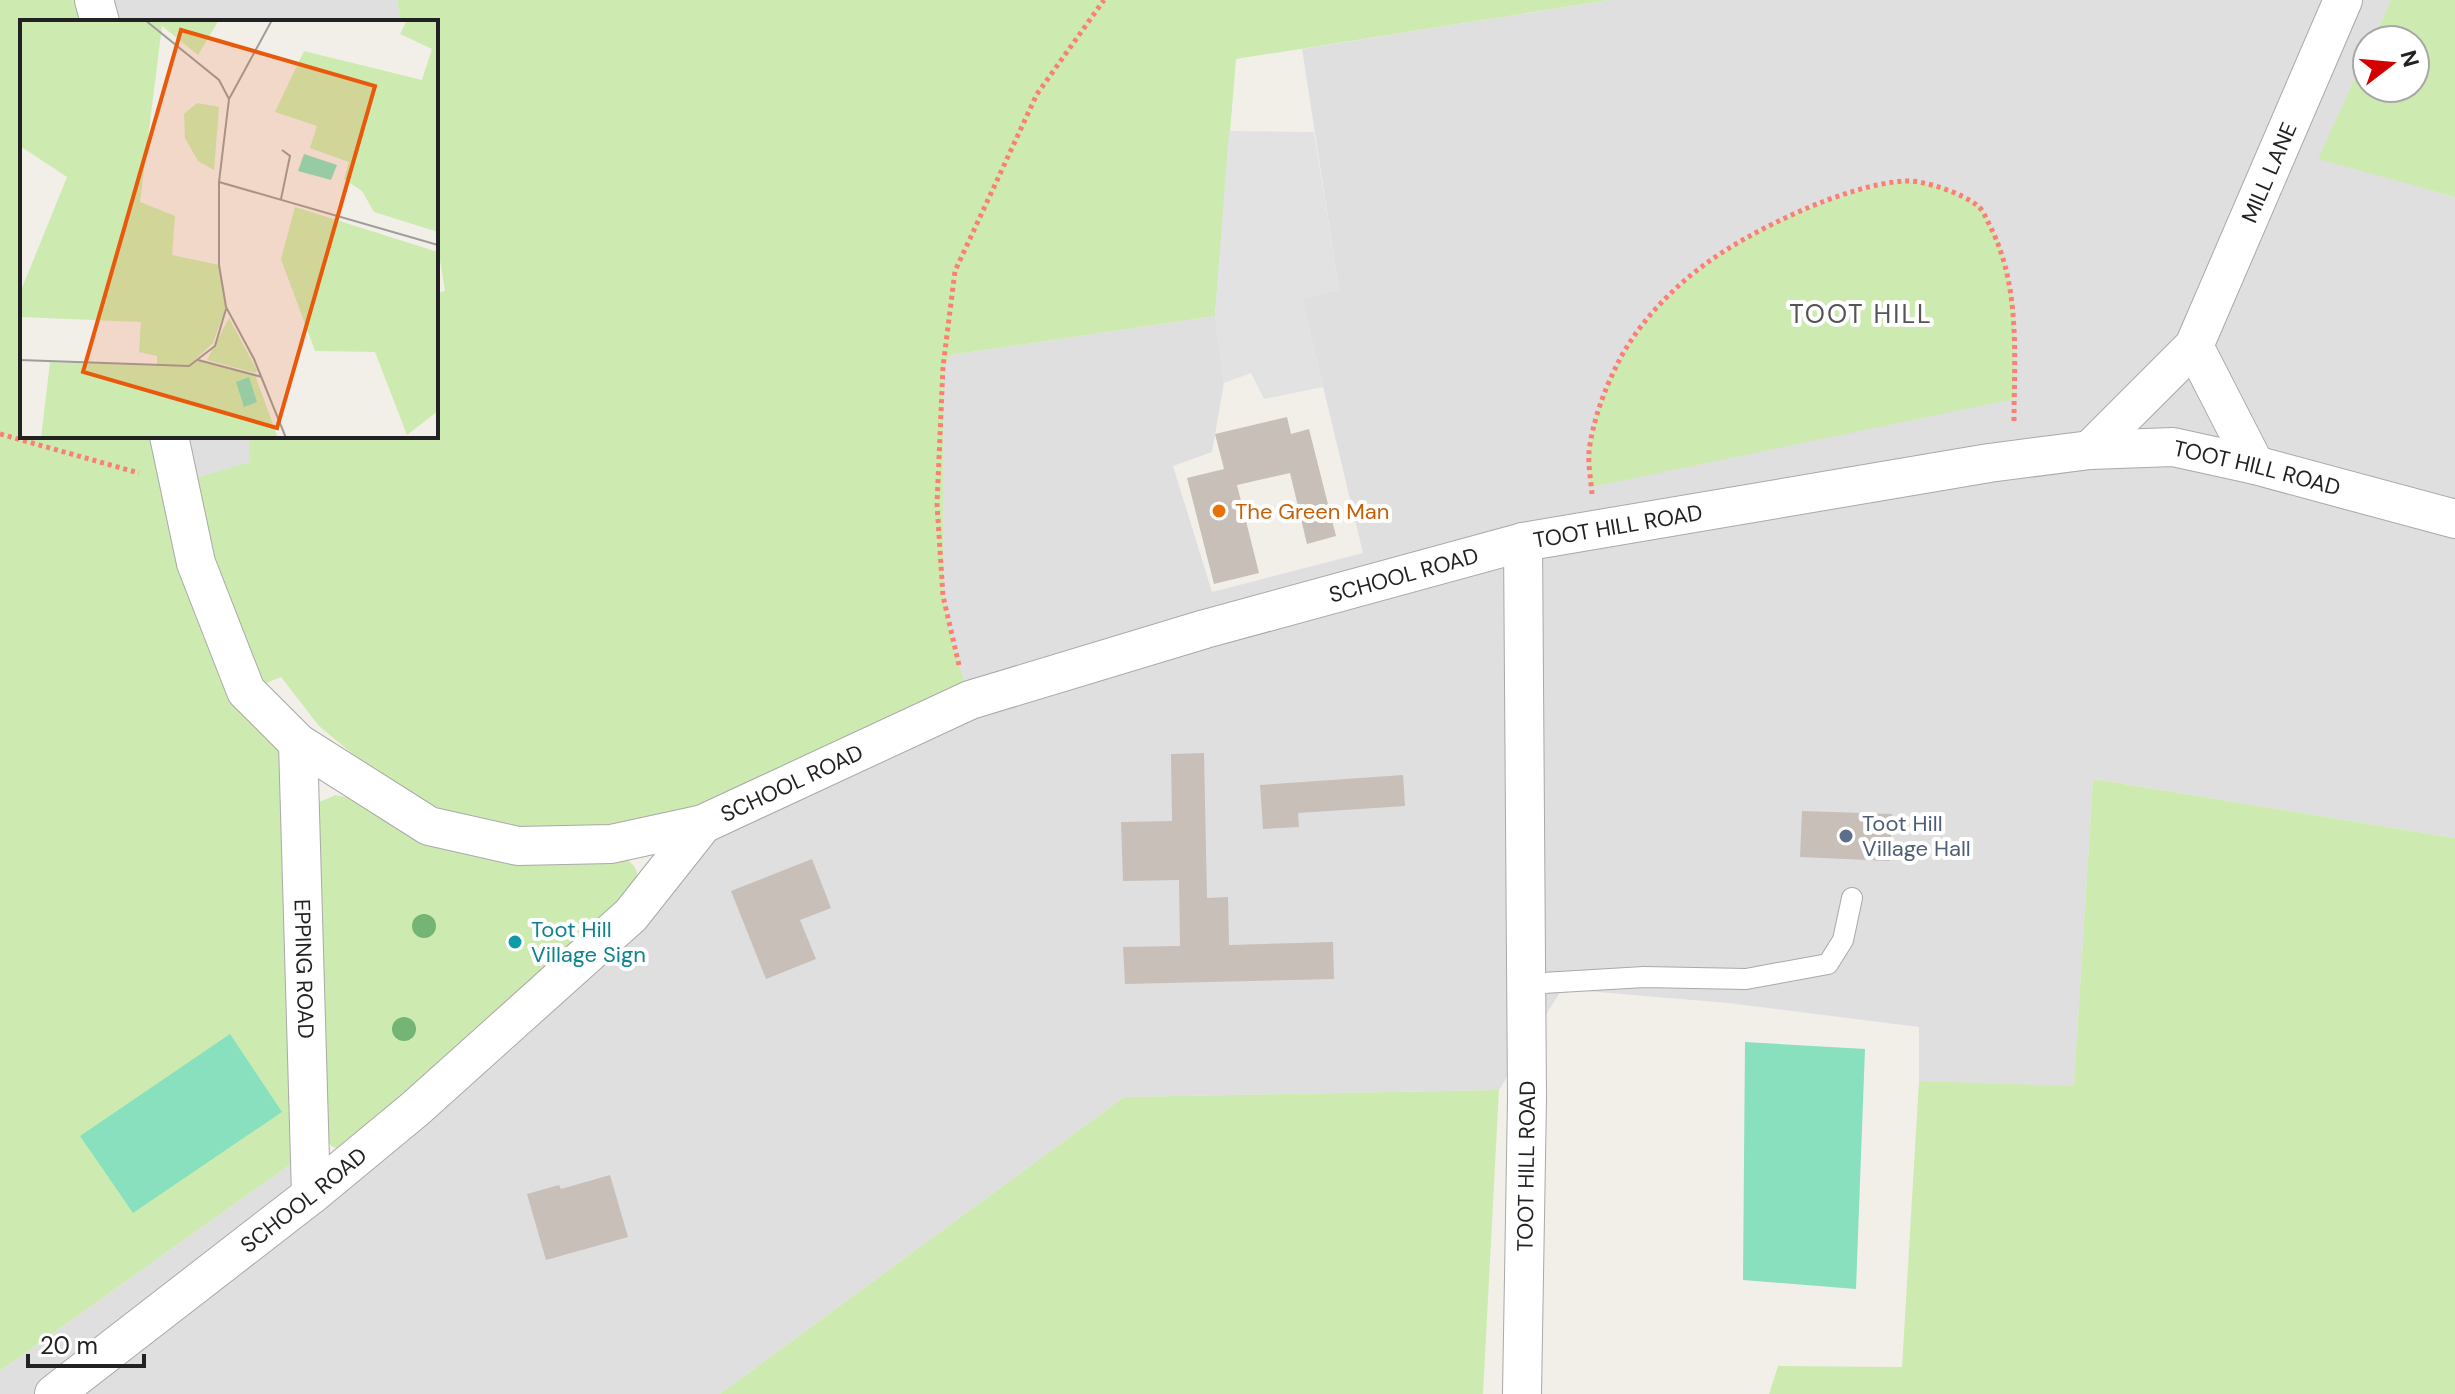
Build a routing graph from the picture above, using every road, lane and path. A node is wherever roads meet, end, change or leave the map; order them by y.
1 (94, 0) edge
2 (1104, 0) edge
3 (2343, 0) edge
4 (99, 20) edge
5 (2194, 346) junction
6 (0, 434) edge
7 (169, 438) edge
8 (2090, 450) junction
9 (2014, 460) junction
10 (2255, 465) junction
11 (179, 483) junction
12 (2455, 519) edge
13 (1594, 528) junction
14 (1523, 542) junction
15 (970, 700) junction
16 (298, 743) junction
17 (703, 824) junction
18 (1852, 898) dead end
19 (1526, 984) junction
20 (311, 1195) junction
21 (54, 1394) edge
22 (1522, 1394) edge

1 - 4 street
2 - 15 path
3 - 5 street, MILL LANE
5 - 8 street, MILL LANE
5 - 10 street
6 - 11 path
7 - 11 street
8 - 9 street, TOOT HILL ROAD
8 - 10 street, TOOT HILL ROAD
9 - 13 street, TOOT HILL ROAD
9 - 13 path
10 - 12 street, TOOT HILL ROAD
11 - 16 street
13 - 14 street, TOOT HILL ROAD
14 - 15 street, SCHOOL ROAD
14 - 19 street, TOOT HILL ROAD
15 - 17 street, SCHOOL ROAD
16 - 17 street
16 - 20 street, EPPING ROAD
17 - 20 street, SCHOOL ROAD
18 - 19 lane
19 - 22 street, TOOT HILL ROAD
20 - 21 street, SCHOOL ROAD

